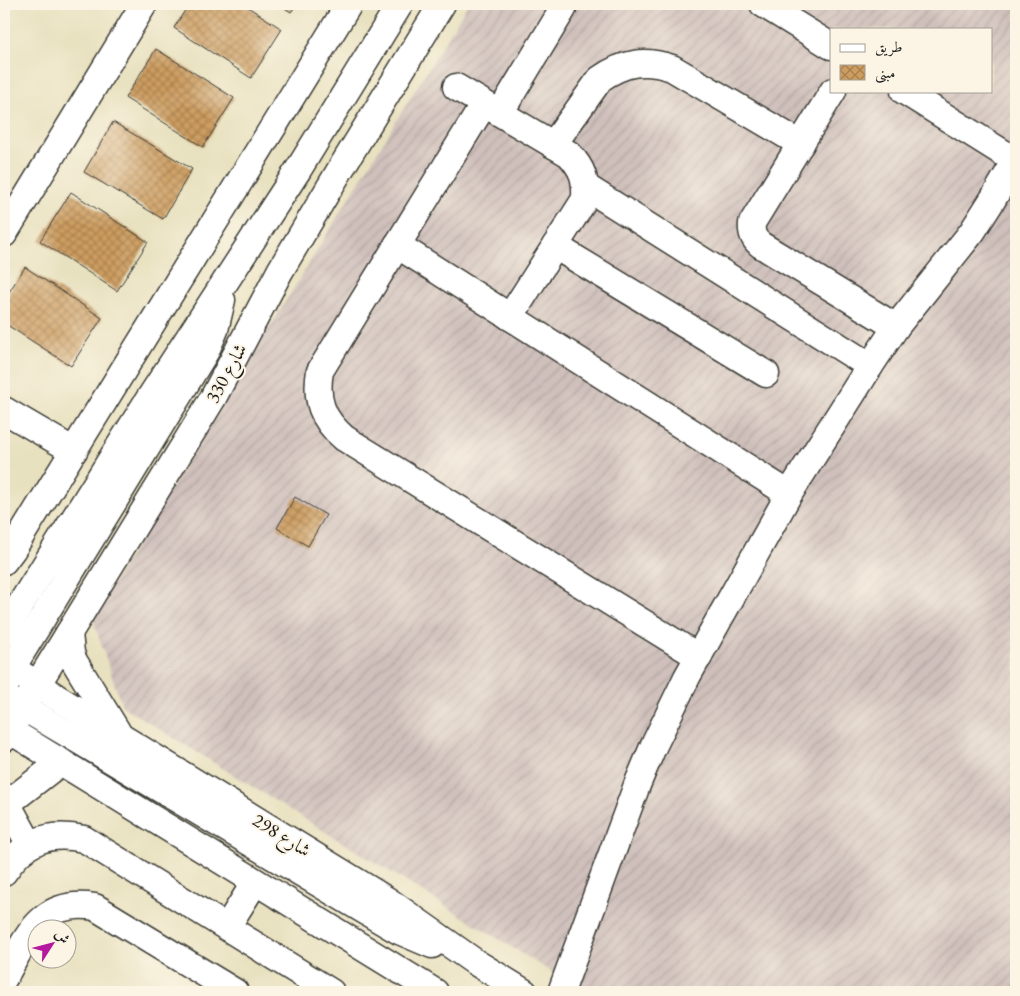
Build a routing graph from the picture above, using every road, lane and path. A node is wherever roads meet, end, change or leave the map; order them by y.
1 (144, 4) edge
2 (349, 4) edge
3 (400, 4) edge
4 (442, 4) edge
5 (763, 4) edge
6 (563, 9) dead end
7 (830, 45) edge
8 (456, 87) dead end
9 (832, 92) edge
10 (906, 92) edge
11 (492, 108) junction
12 (801, 144) junction
13 (553, 145) junction
14 (1016, 160) edge
15 (586, 186) junction
16 (6, 224) edge
17 (398, 245) junction
18 (555, 246) junction
19 (226, 281) junction
20 (510, 317) junction
21 (896, 327) junction
22 (870, 366) junction
23 (766, 374) dead end
24 (4, 410) edge
25 (74, 451) junction
26 (789, 494) junction
27 (8, 555) edge
28 (4, 573) edge
29 (13, 607) edge
30 (69, 633) junction
31 (4, 634) edge
32 (699, 658) junction
33 (37, 684) junction
34 (8, 687) edge
35 (5, 732) edge
36 (120, 736) junction
37 (60, 762) junction
38 (5, 805) edge
39 (30, 845) junction
40 (4, 872) edge
41 (255, 882) junction
42 (227, 927) junction
43 (475, 962) junction
44 (4, 978) edge
45 (235, 992) edge
46 (331, 992) edge
47 (435, 992) edge
48 (524, 992) edge
49 (561, 992) edge

1 - 16 street
2 - 25 street
3 - 19 street
4 - 30 street, شارع 330
5 - 7 street
6 - 11 street
8 - 11 street
9 - 12 street
10 - 14 street
11 - 13 street
11 - 17 street
12 - 13 street
12 - 21 street
13 - 15 street
14 - 21 street
15 - 18 street
15 - 22 street
17 - 20 street
17 - 32 street
18 - 20 street
18 - 23 street
19 - 29 street
19 - 34 street
20 - 26 street
21 - 22 street
22 - 26 street
24 - 25 street
25 - 27 street
26 - 32 street
27 - 28 street
29 - 31 street
30 - 33 street, شارع 330
30 - 36 street
32 - 49 street
33 - 34 street, شارع 330
33 - 36 street, شارع 298
34 - 35 street, شارع 330
34 - 43 street
35 - 37 street
36 - 43 street, شارع 298
37 - 38 street
37 - 41 street
38 - 39 street
39 - 40 street
39 - 42 street
41 - 42 street
41 - 47 street
42 - 46 street
43 - 48 street, شارع 298
44 - 45 street

